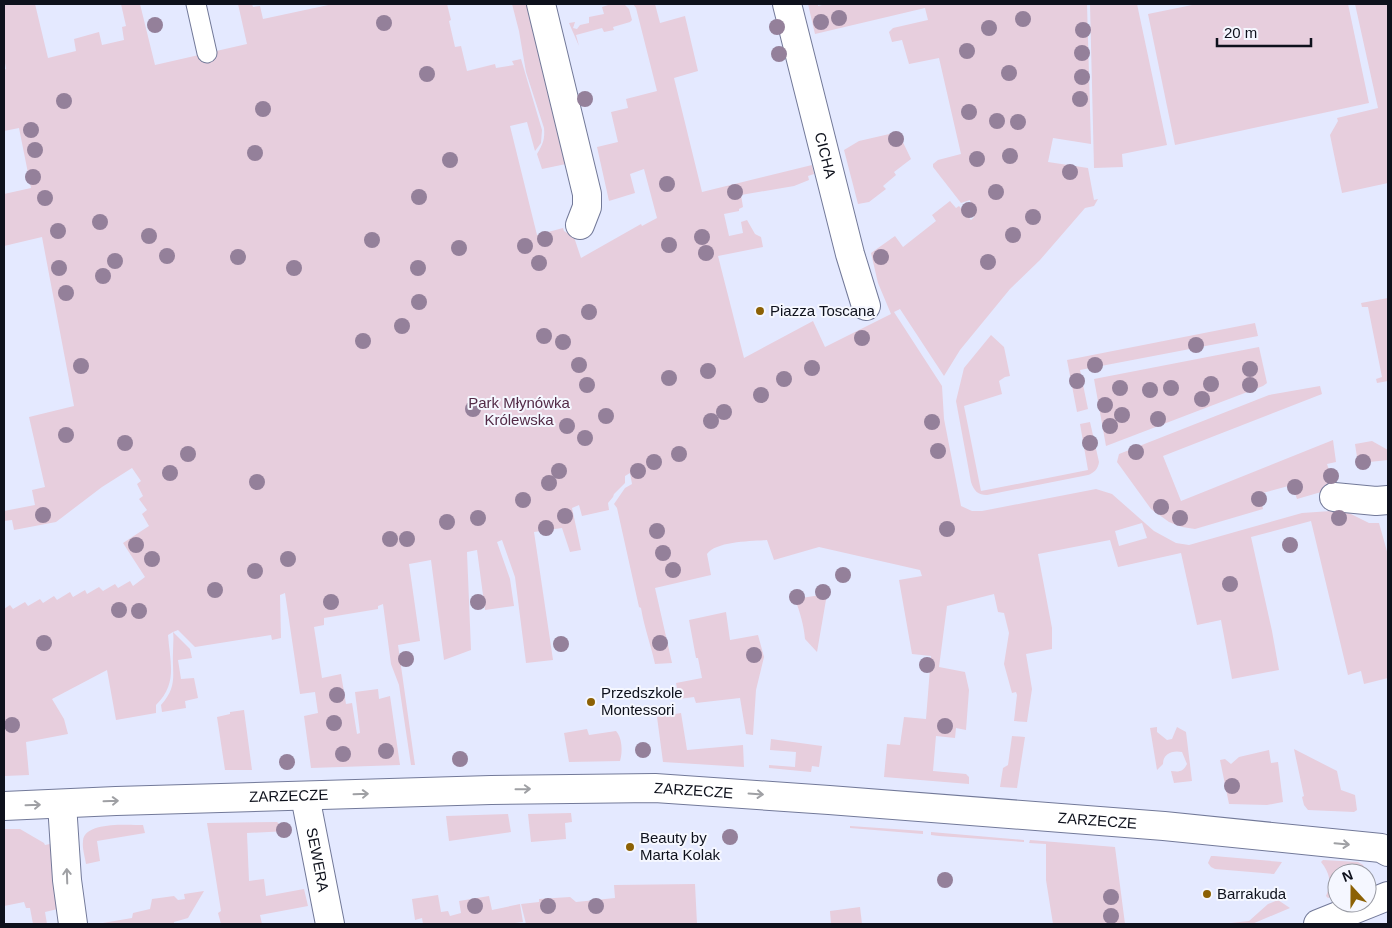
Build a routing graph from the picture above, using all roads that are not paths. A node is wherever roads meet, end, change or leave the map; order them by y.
1 (196, 4) edge
2 (541, 4) edge
3 (787, 4) edge
4 (207, 54) dead end
5 (580, 225) dead end
6 (866, 306) dead end
7 (1334, 497) dead end
8 (1388, 500) edge
9 (305, 796) junction
10 (62, 804) junction
11 (4, 806) edge
12 (1386, 848) edge
13 (1388, 896) edge
14 (73, 924) edge
15 (330, 924) edge
16 (1318, 924) edge

1 - 4 lane
2 - 5 street
3 - 6 street, CICHA
7 - 8 street
10 -> 9 street, ZARZECZE
9 -> 12 street, ZARZECZE
9 - 15 street, SEWERA
11 -> 10 street, ZARZECZE
14 -> 10 street
13 - 16 street

